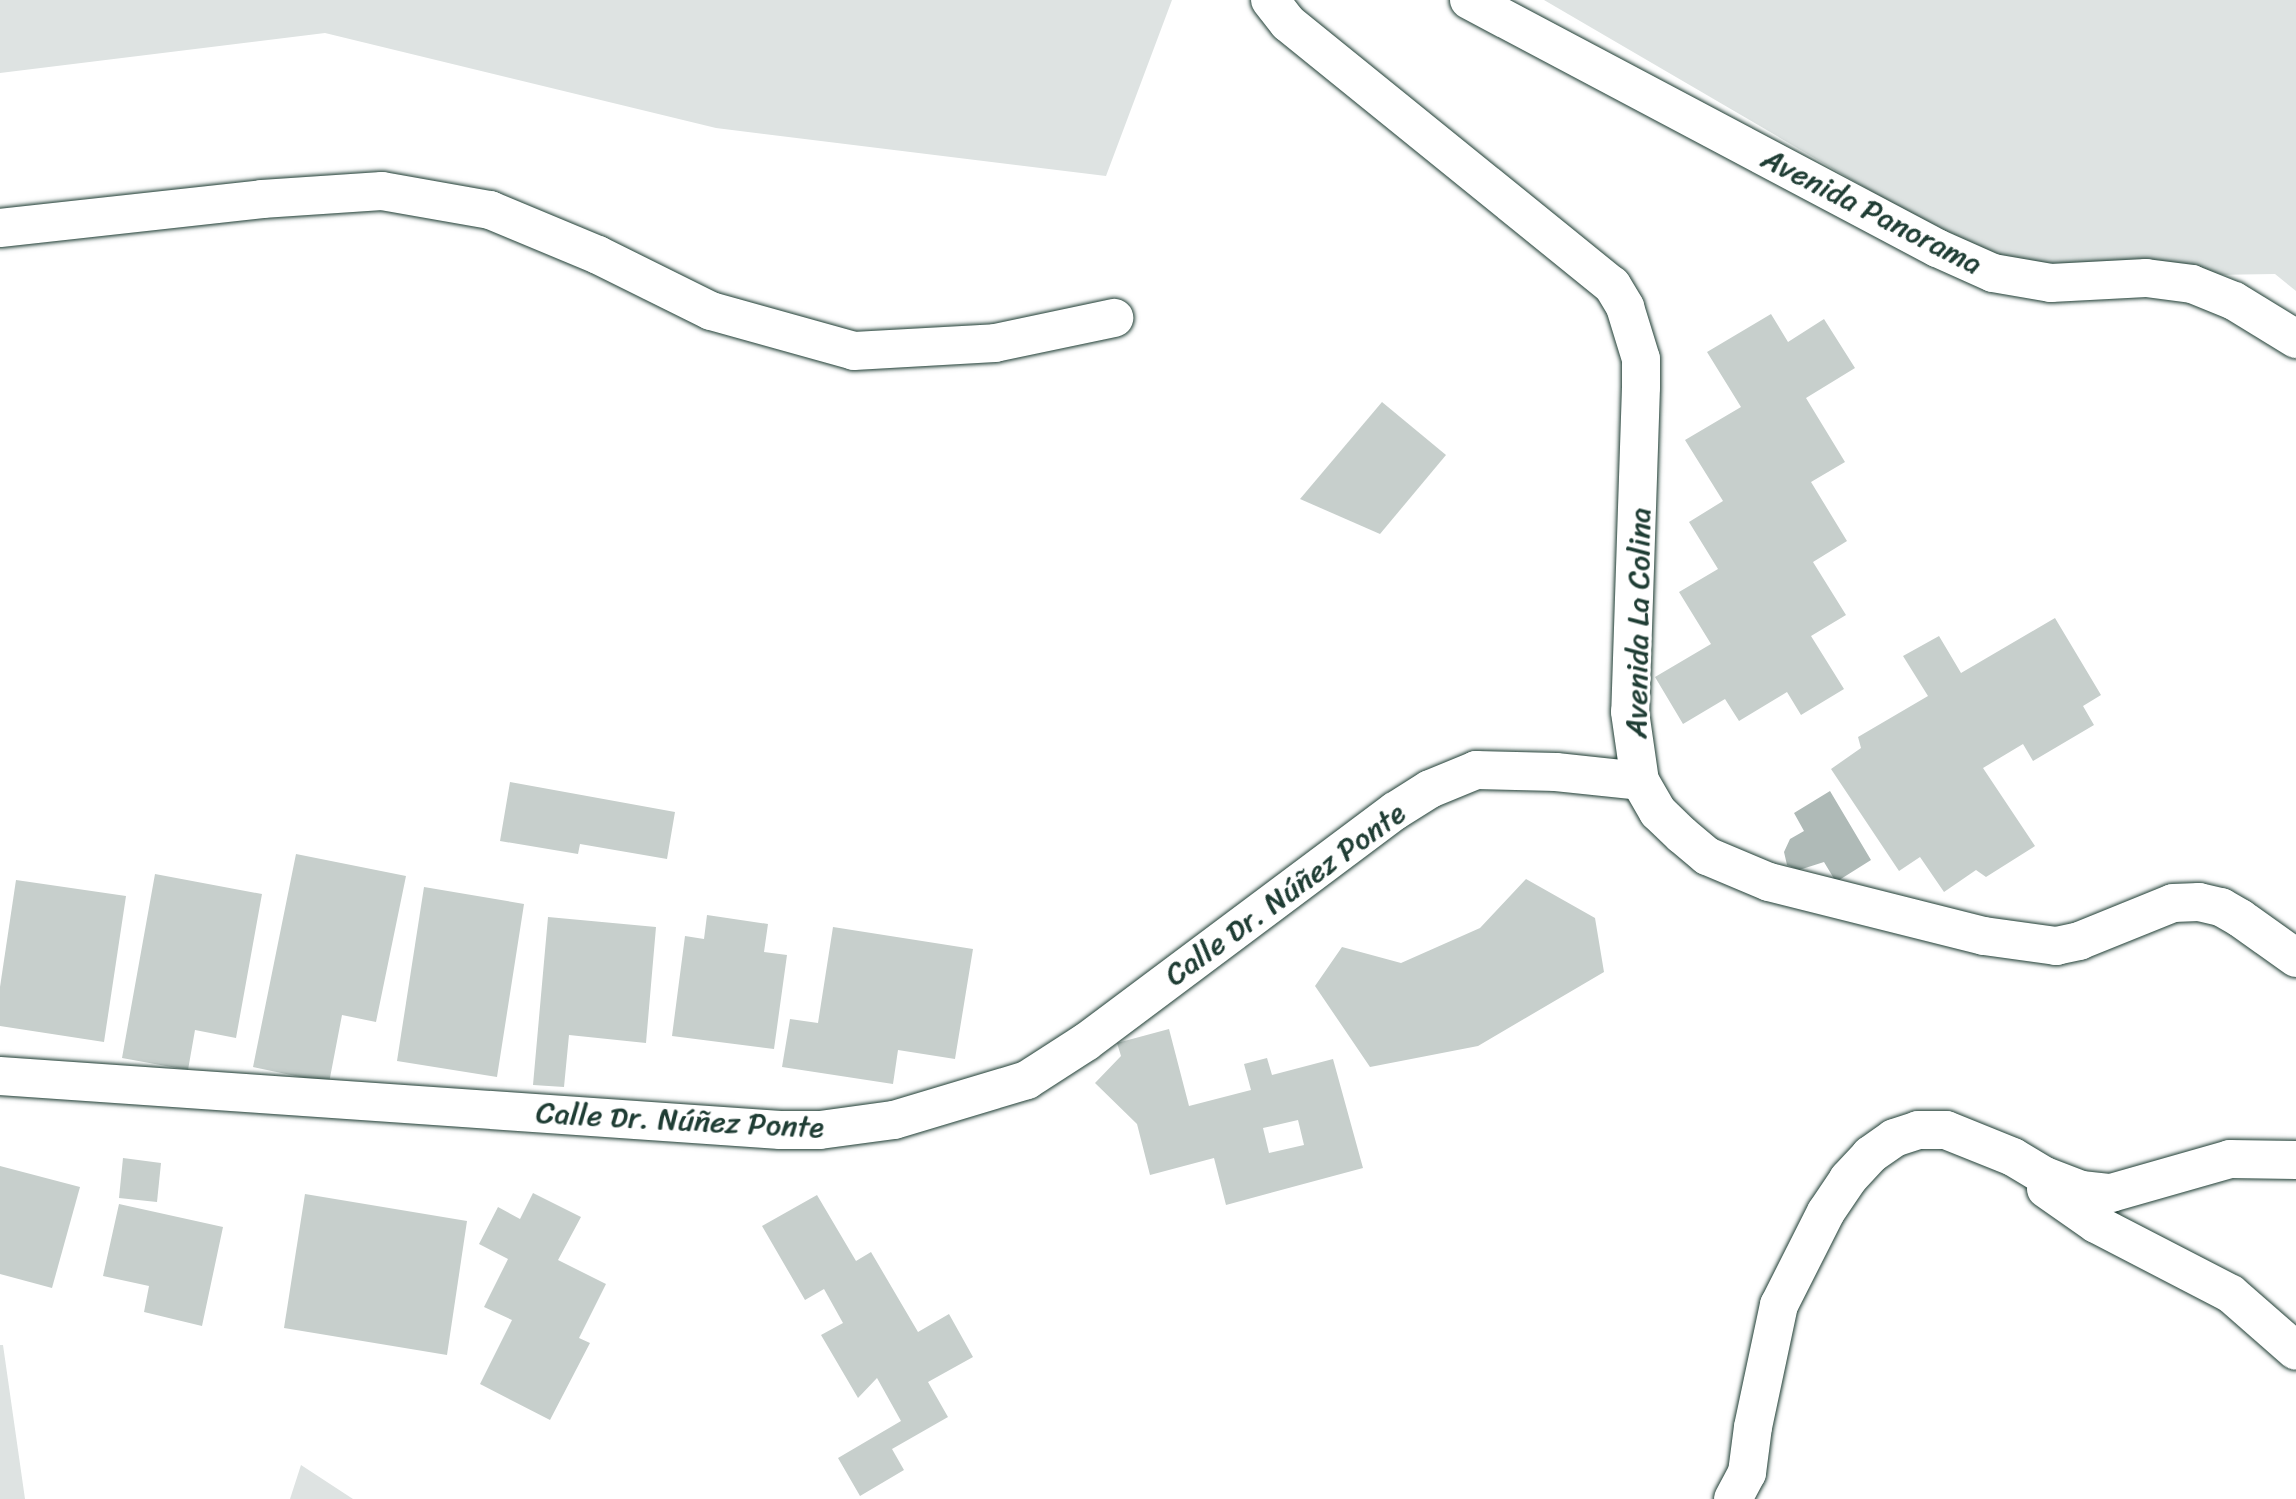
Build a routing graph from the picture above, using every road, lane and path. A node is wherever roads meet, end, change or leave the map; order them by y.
1 (1270, 0) edge
2 (1469, 0) edge
3 (0, 228) edge
4 (1114, 318) dead end
5 (2296, 339) edge
6 (1640, 781) junction
7 (2296, 958) edge
8 (0, 1076) edge
9 (1981, 1144) junction
10 (2296, 1160) edge
11 (2296, 1351) edge
12 (1733, 1499) edge

1 - 6 street, Avenida La Colina
2 - 5 street, Avenida Panorama
3 - 4 street
6 - 7 street, Avenida La Colina
6 - 8 street, Calle Dr. Núñez Ponte
9 - 10 street
9 - 11 street
9 - 12 street

